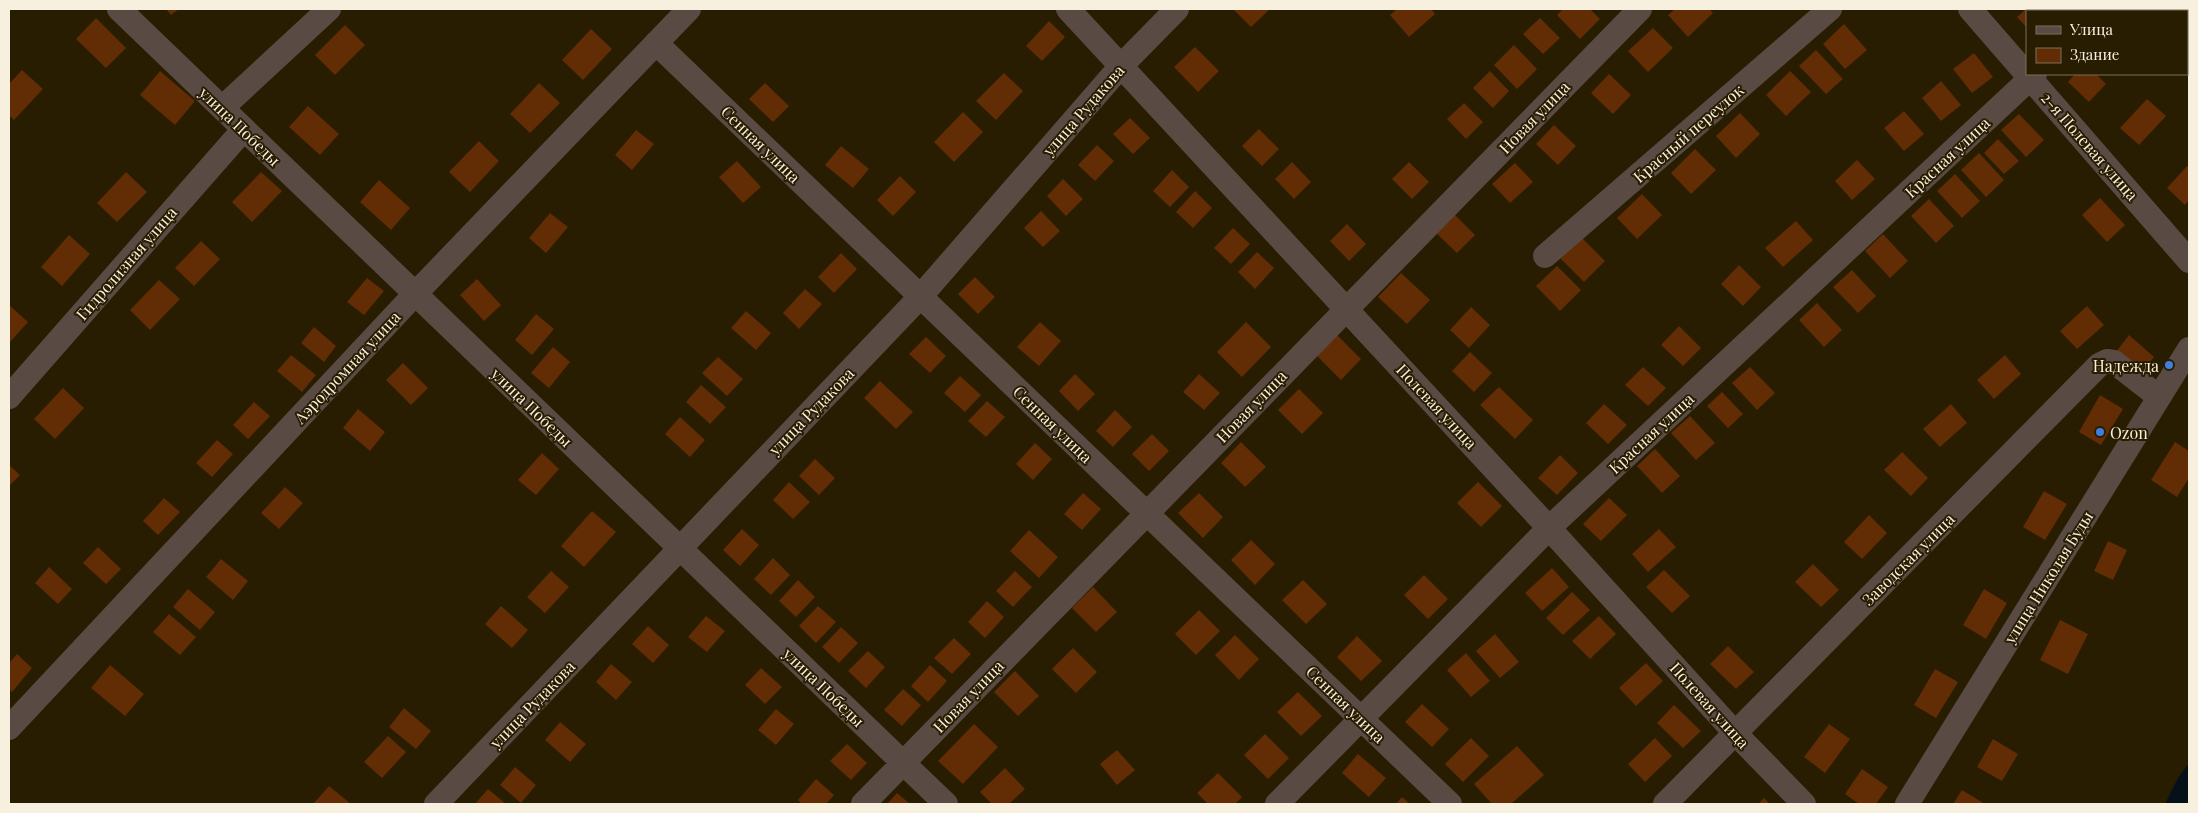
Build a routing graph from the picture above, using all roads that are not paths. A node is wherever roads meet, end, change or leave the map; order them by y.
1 (119, 9) edge
2 (329, 9) edge
3 (689, 9) edge
4 (1068, 9) edge
5 (1177, 9) edge
6 (1640, 9) edge
7 (1830, 9) edge
8 (1970, 9) edge
9 (656, 44) junction
10 (1121, 66) junction
11 (2026, 69) edge
12 (2033, 76) edge
13 (222, 108) junction
14 (244, 129) junction
15 (1546, 256) dead end
16 (2189, 261) edge
17 (415, 294) junction
18 (920, 297) junction
19 (1346, 308) junction
20 (2189, 349) edge
21 (9, 397) edge
22 (2159, 397) junction
23 (1146, 514) junction
24 (1549, 528) junction
25 (680, 548) junction
26 (1361, 718) junction
27 (9, 728) edge
28 (1736, 734) junction
29 (903, 763) junction
30 (436, 804) edge
31 (863, 804) edge
32 (946, 804) edge
33 (1277, 804) edge
34 (1450, 804) edge
35 (1665, 804) edge
36 (1804, 804) edge
37 (1907, 804) edge

1 - 13 street, улица Победы
2 - 13 street
3 - 9 street, Аэродромная улица
4 - 10 street, Полевая улица
5 - 10 street, улица Рудакова
6 - 19 street, Новая улица
7 - 15 street, Красный переулок
8 - 11 street, 2-я Полевая улица
9 - 17 street, Аэродромная улица
9 - 18 street, Сенная улица
10 - 18 street, улица Рудакова
10 - 19 street, Полевая улица
12 - 16 street, 2-я Полевая улица
12 - 24 street, Красная улица
13 - 14 street, улица Победы
14 - 17 street, улица Победы
14 - 21 street, Гидролизная улица
17 - 25 street, улица Победы
17 - 27 street, Аэродромная улица
18 - 23 street, Сенная улица
18 - 25 street, улица Рудакова
19 - 23 street, Новая улица
19 - 24 street, Полевая улица
20 - 22 street, улица Николая Буды
22 - 28 street, Заводская улица
22 - 37 street, улица Николая Буды
23 - 26 street, Сенная улица
23 - 29 street, Новая улица
24 - 26 street, Красная улица
24 - 28 street, Полевая улица
25 - 29 street, улица Победы
25 - 30 street, улица Рудакова
26 - 33 street, Красная улица
26 - 34 street, Сенная улица
28 - 35 street, Заводская улица
28 - 36 street, Полевая улица
29 - 31 street, Новая улица
29 - 32 street, улица Победы

